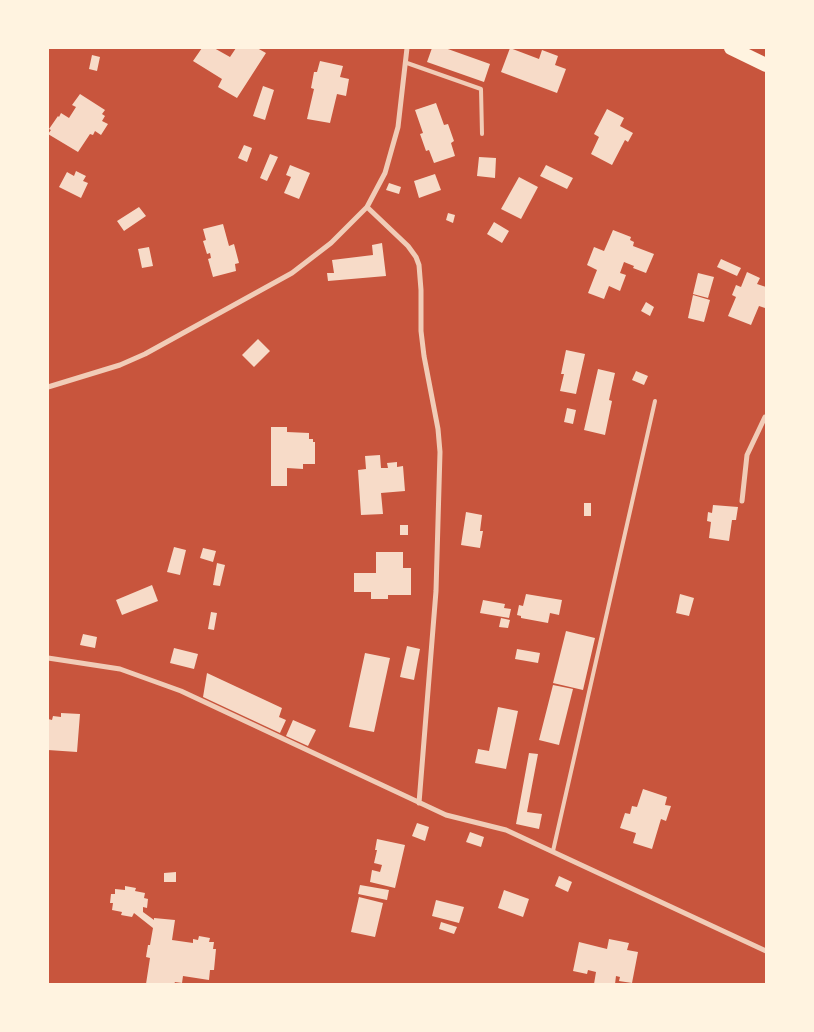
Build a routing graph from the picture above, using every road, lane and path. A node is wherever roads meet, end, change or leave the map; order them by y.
1 (408, 48) edge
2 (731, 48) edge
3 (407, 62) junction
4 (766, 66) edge
5 (482, 134) dead end
6 (367, 207) junction
7 (48, 387) edge
8 (655, 401) dead end
9 (766, 417) edge
10 (742, 502) dead end
11 (48, 658) edge
12 (419, 803) junction
13 (553, 851) junction
14 (766, 951) edge

1 - 3 street
2 - 4 highway
3 - 5 lane
3 - 6 street
6 - 7 street
6 - 12 street
8 - 13 lane
9 - 10 street
11 - 12 street
12 - 13 street
13 - 14 street

